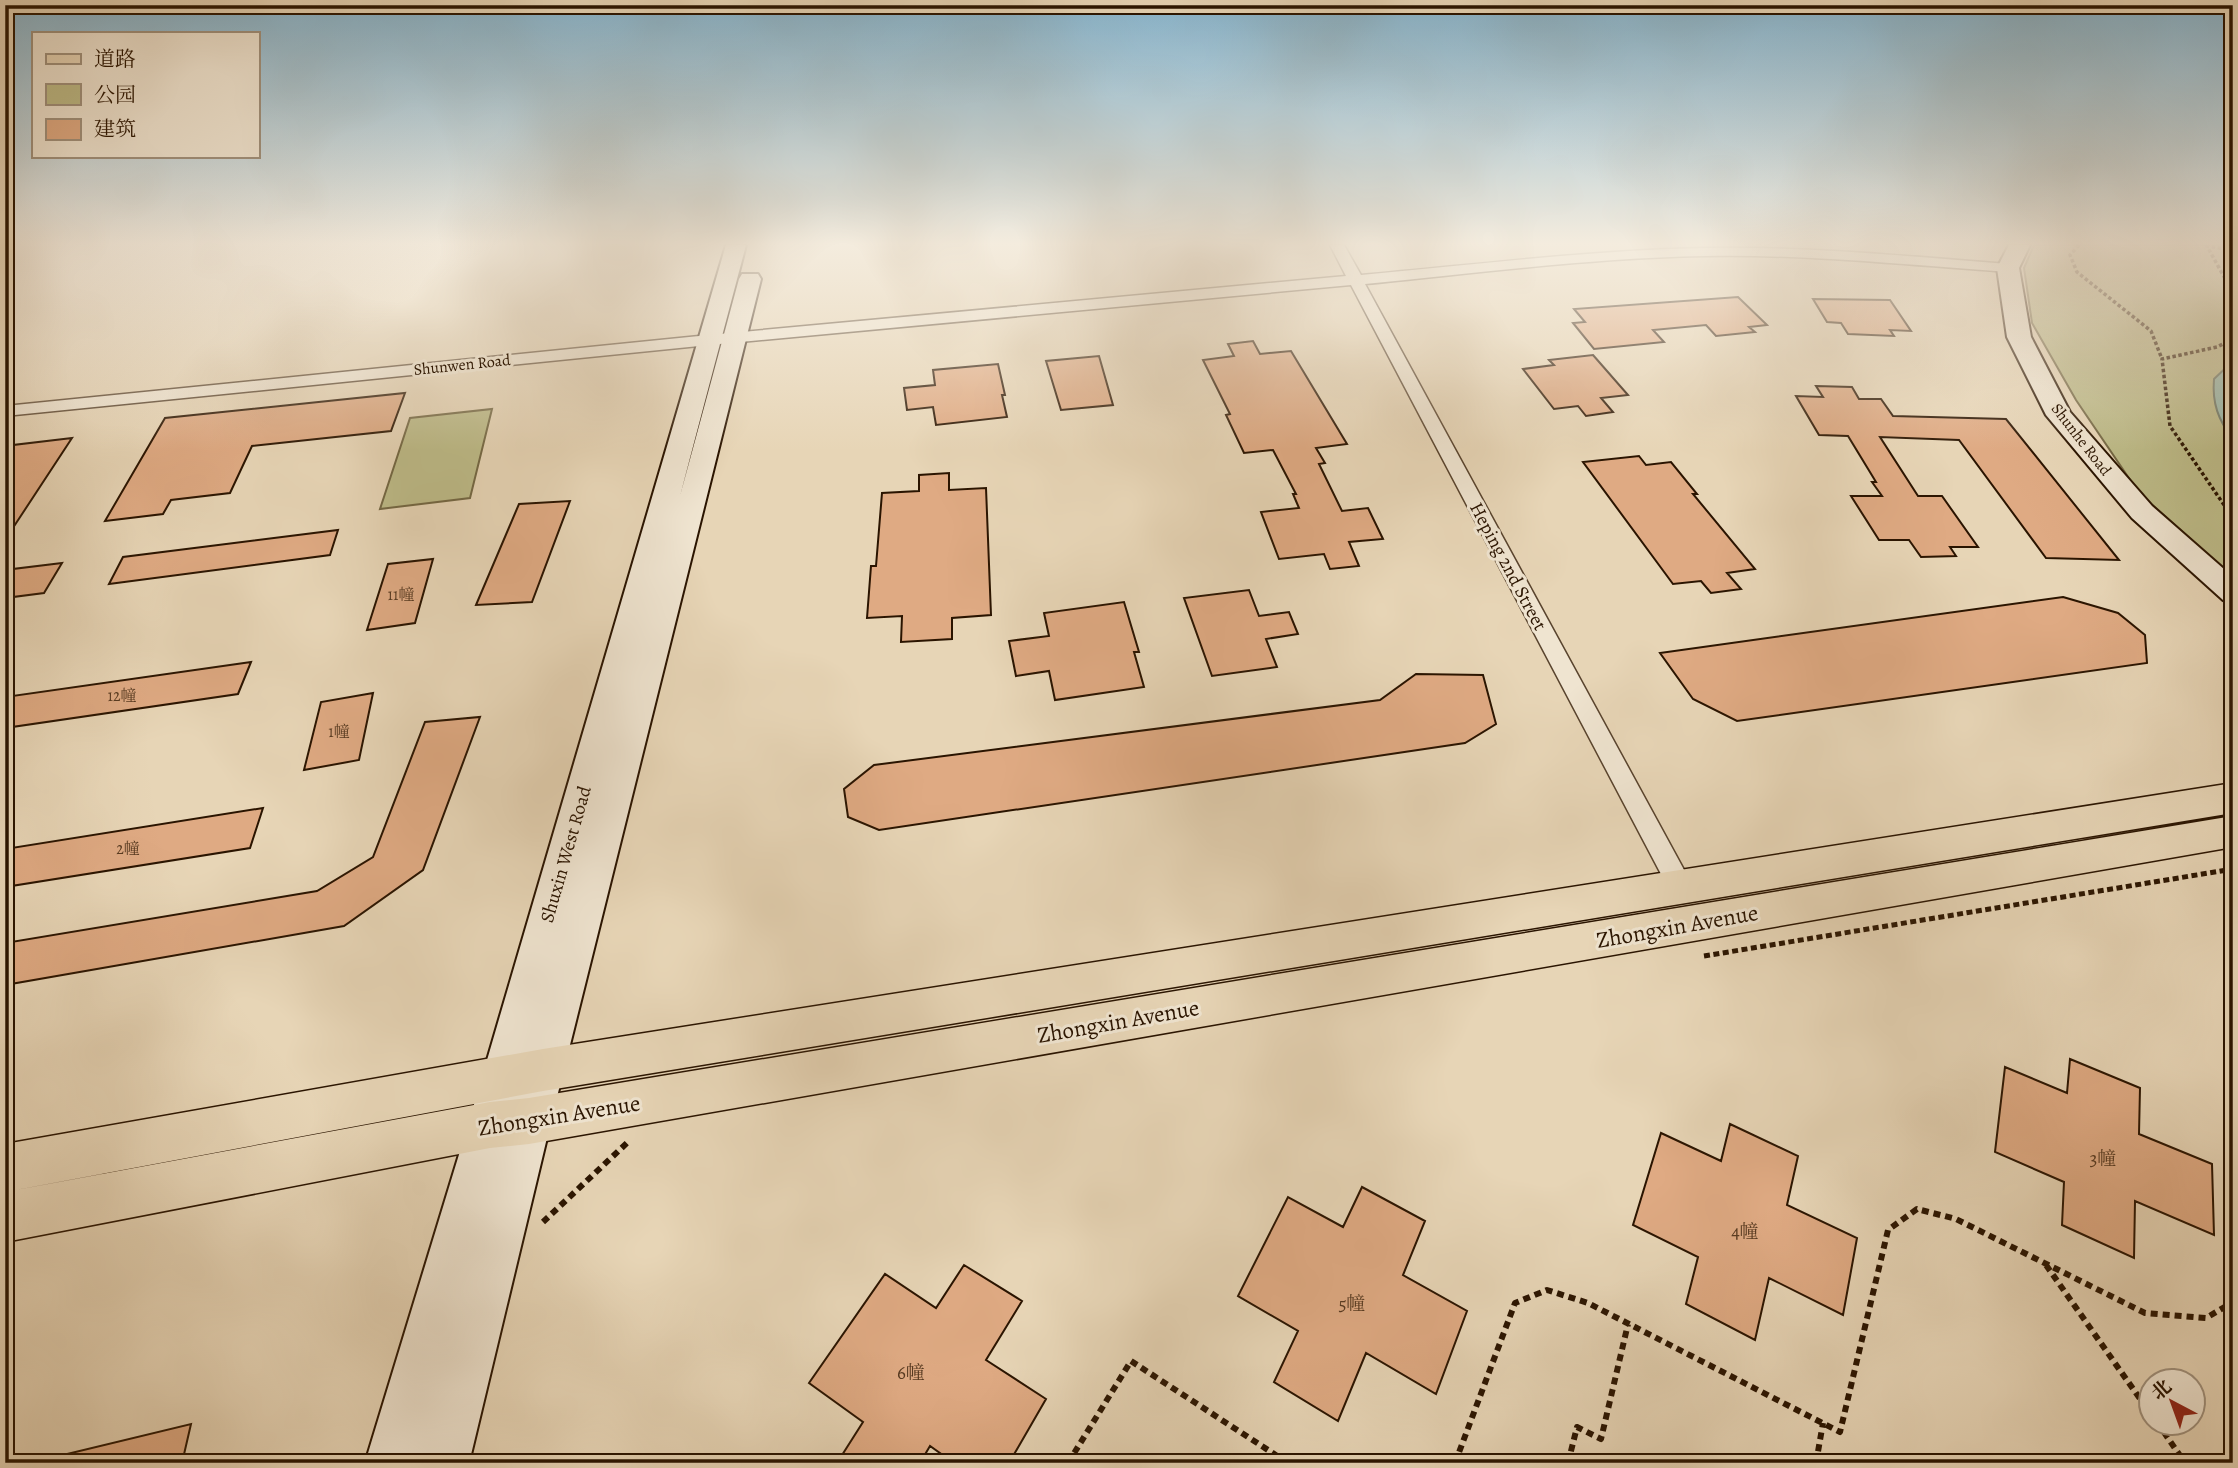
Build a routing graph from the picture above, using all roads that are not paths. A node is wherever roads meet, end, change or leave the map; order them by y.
1 (726, 314) edge
2 (732, 314) edge
3 (996, 314) edge
4 (1374, 314) edge
5 (2018, 314) edge
6 (722, 339) junction
7 (5, 411) edge
8 (2233, 593) edge
9 (2233, 798) edge
10 (2233, 831) edge
11 (1679, 886) junction
12 (522, 1074) junction
13 (509, 1123) junction
14 (5, 1168) edge
15 (5, 1217) edge
16 (391, 1463) edge
17 (443, 1463) edge

1 - 6 street, Shuxin West Road
2 - 6 street, Shuxin West Road
3 - 6 street, Shunwen Road
4 - 11 street, Heping 2nd Street
5 - 8 street, Shunhe Road
6 - 7 street, Shunwen Road
6 - 12 street, Shuxin West Road
9 - 11 main road, Zhongxin Avenue
10 - 13 main road, Zhongxin Avenue
11 - 12 main road, Zhongxin Avenue
12 - 13 street, Shuxin West Road
12 - 14 main road, Zhongxin Avenue
13 - 15 main road, Zhongxin Avenue
13 - 16 street, Shuxin West Road
13 - 17 street, Shuxin West Road

